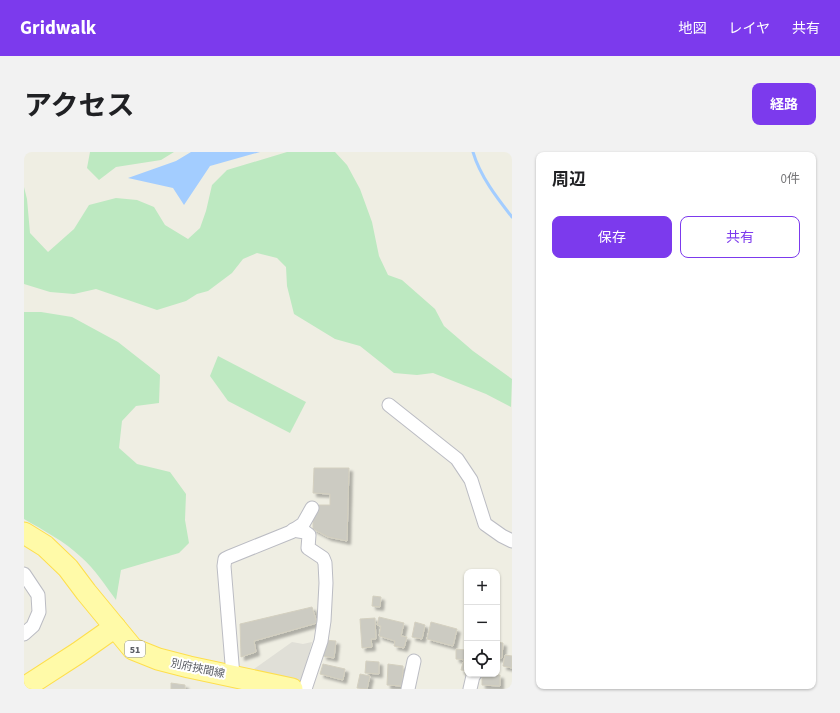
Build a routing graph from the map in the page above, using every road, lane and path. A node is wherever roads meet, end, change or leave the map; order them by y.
1 (389, 405) dead end
2 (312, 508) dead end
3 (294, 530) junction
4 (24, 533) edge
5 (512, 541) edge
6 (24, 574) edge
7 (115, 627) junction
8 (24, 634) edge
9 (414, 661) dead end
10 (234, 676) junction
11 (473, 677) edge
12 (24, 688) edge
13 (292, 689) edge
14 (305, 689) edge
15 (408, 689) edge
16 (470, 689) edge

1 - 5 street
2 - 3 street
3 - 10 street
3 - 14 street
4 - 7 main road, 別府挾間線 / 51
6 - 8 street
7 - 10 main road, 別府挾間線 / 51
7 - 12 main road
9 - 15 street
10 - 13 main road, 別府挾間線 / 51
11 - 16 street

